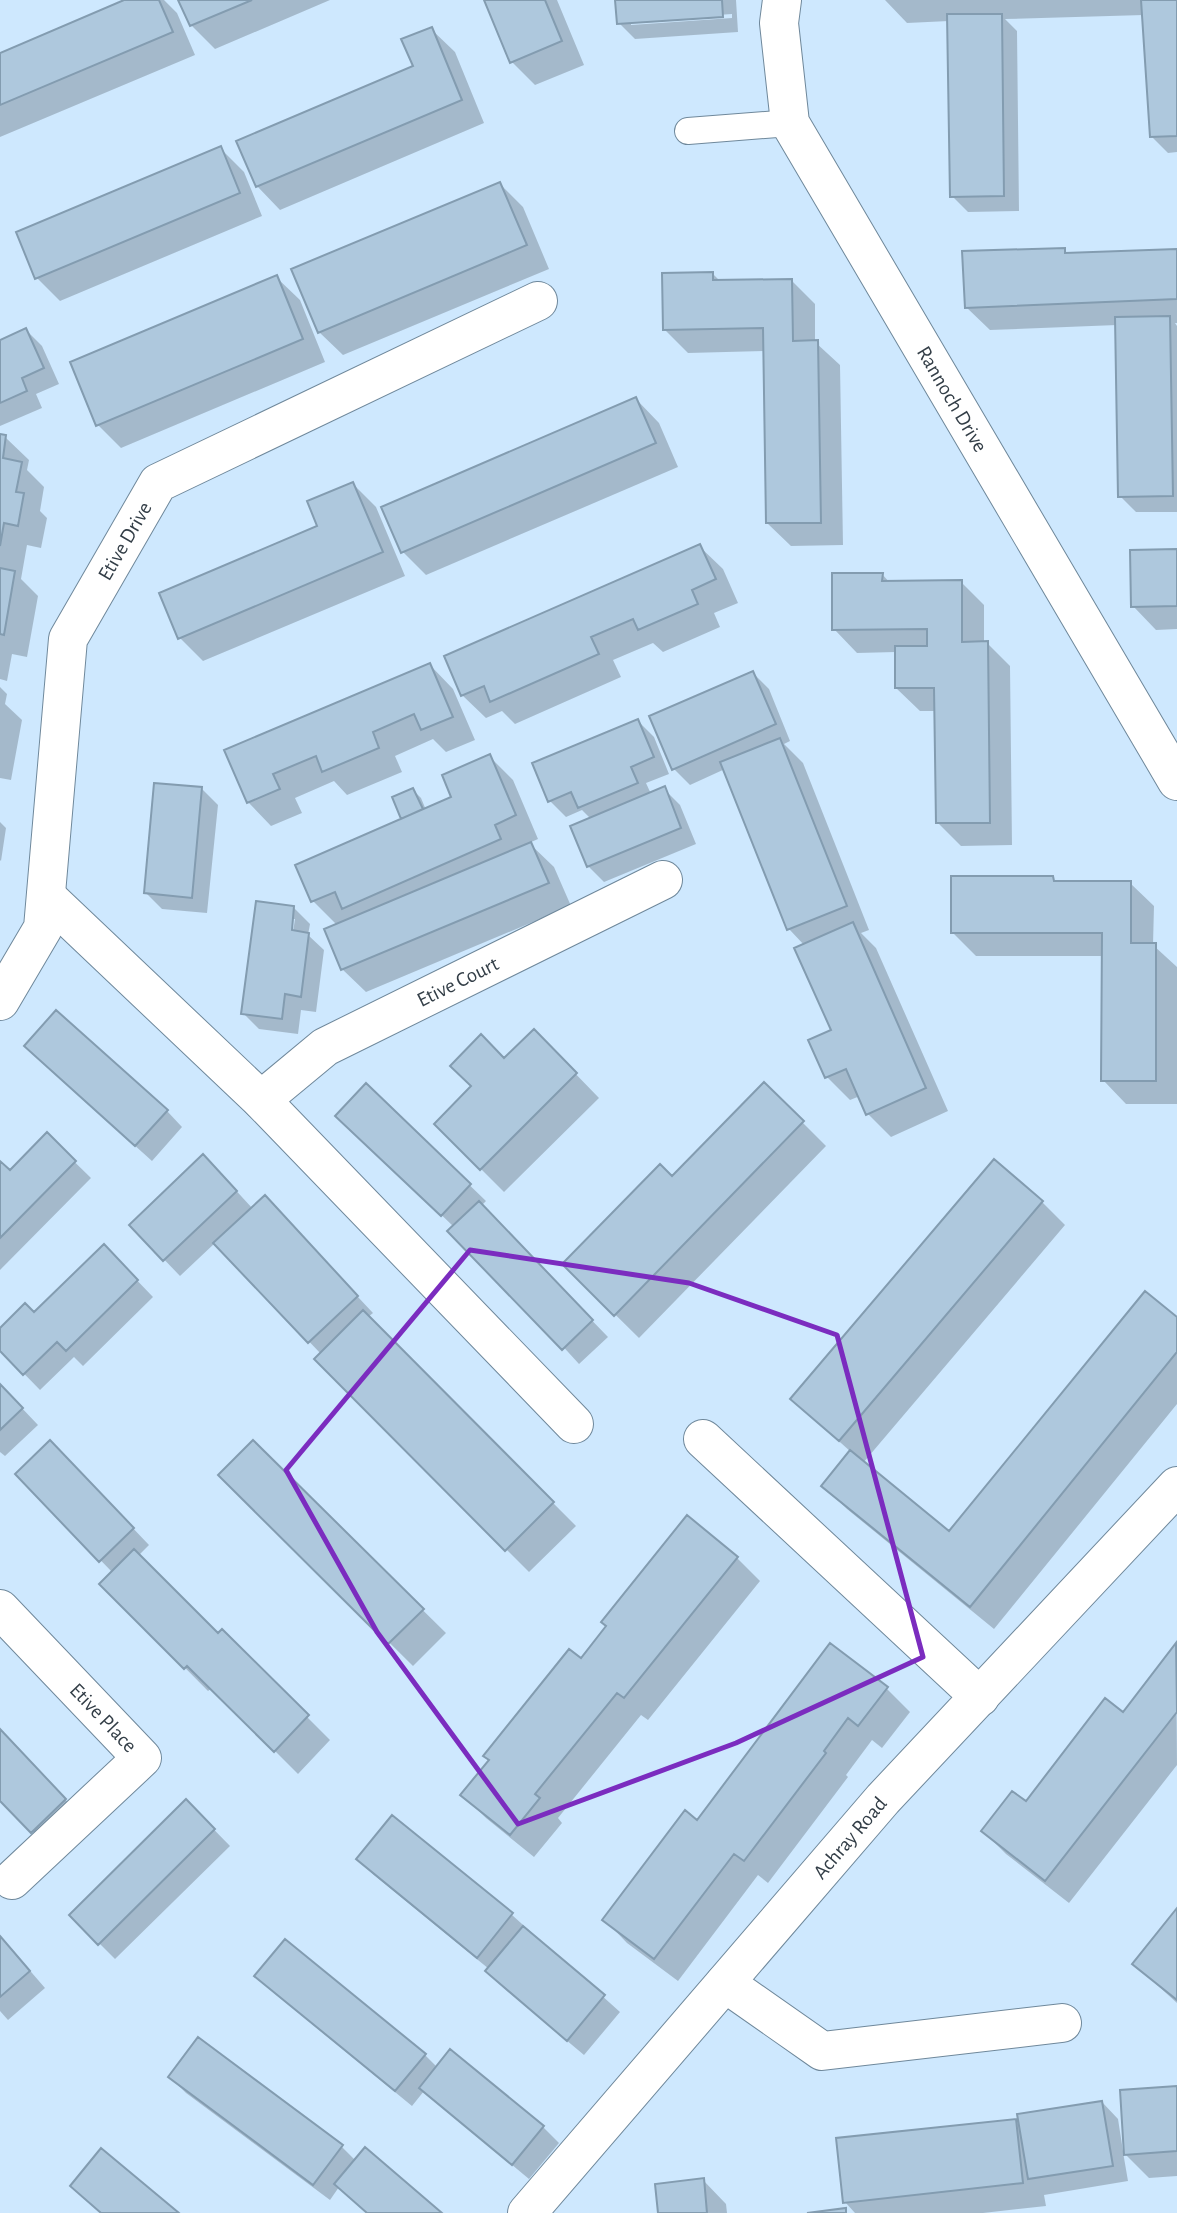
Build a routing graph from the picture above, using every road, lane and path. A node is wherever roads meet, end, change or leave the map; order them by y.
1 (782, 0) edge
2 (790, 123) junction
3 (688, 131) dead end
4 (538, 301) dead end
5 (1177, 781) edge
6 (663, 880) dead end
7 (46, 896) junction
8 (0, 1001) edge
9 (261, 1100) junction
10 (574, 1424) dead end
11 (703, 1439) dead end
12 (1177, 1486) edge
13 (0, 1609) edge
14 (980, 1697) junction
15 (12, 1880) dead end
16 (725, 1983) junction
17 (1062, 2023) dead end
18 (527, 2213) edge

1 - 2 street, Rannoch Drive
2 - 3 lane
2 - 5 street, Rannoch Drive
4 - 7 street, Etive Drive
6 - 9 street, Etive Court
7 - 8 street, Etive Drive
7 - 9 street
9 - 10 street
11 - 14 street
12 - 14 street, Achray Road
13 - 15 street, Etive Place
14 - 16 street, Achray Road
16 - 17 street
16 - 18 street, Achray Road

